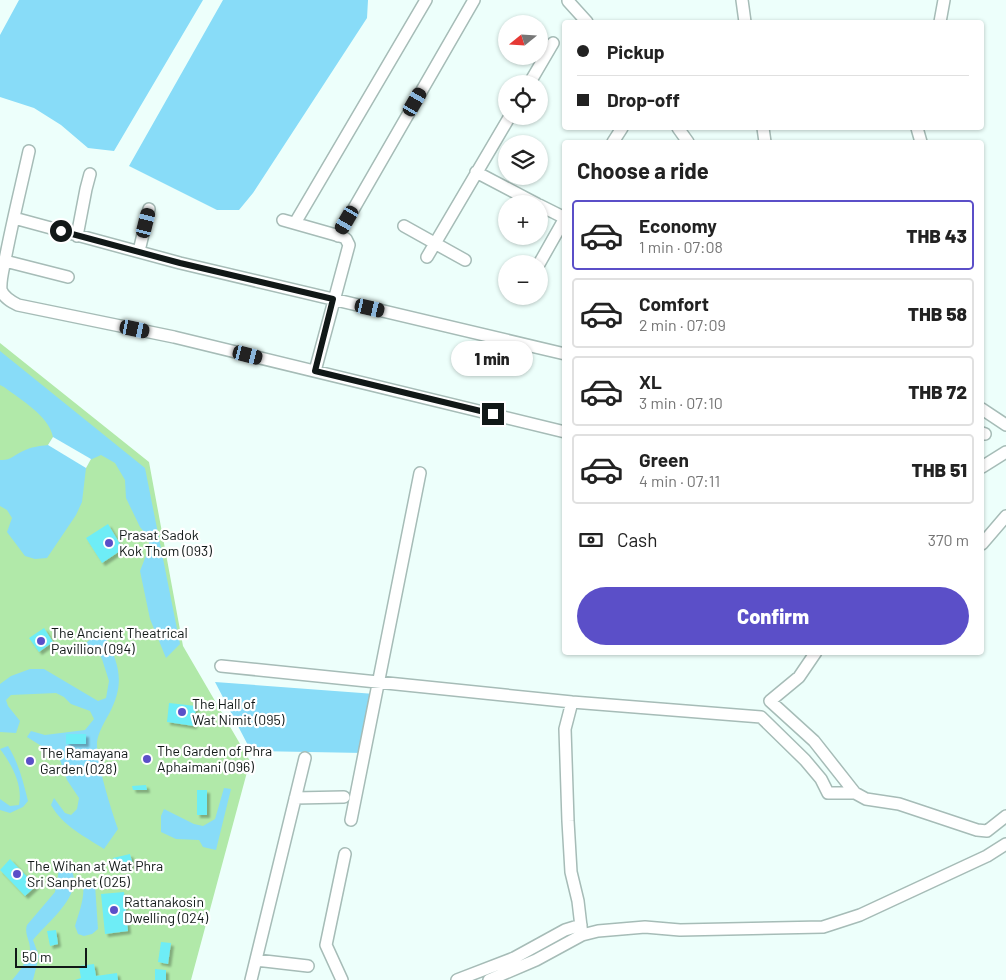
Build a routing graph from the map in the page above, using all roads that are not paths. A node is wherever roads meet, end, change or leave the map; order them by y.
1 (426, 0) edge
2 (474, 0) edge
3 (742, 0) edge
4 (944, 0) edge
5 (568, 1) dead end
6 (585, 20) edge
7 (745, 20) edge
8 (940, 20) edge
9 (553, 43) dead end
10 (534, 75) edge
11 (505, 125) edge
12 (29, 151) dead end
13 (476, 172) junction
14 (90, 174) dead end
15 (521, 195) edge
16 (149, 209) dead end
17 (548, 209) edge
18 (562, 216) edge
19 (283, 220) dead end
20 (295, 223) junction
21 (562, 223) edge
22 (8, 224) edge
23 (404, 226) dead end
24 (77, 236) junction
25 (338, 236) junction
26 (435, 242) junction
27 (139, 251) junction
28 (544, 255) edge
29 (427, 257) dead end
30 (465, 260) dead end
31 (5, 261) junction
32 (68, 277) dead end
33 (333, 299) junction
34 (562, 353) edge
35 (315, 371) junction
36 (984, 410) edge
37 (1006, 425) edge
38 (562, 431) edge
39 (1006, 452) edge
40 (984, 466) edge
41 (420, 473) dead end
42 (1006, 516) edge
43 (984, 542) edge
44 (814, 655) edge
45 (221, 666) dead end
46 (378, 683) junction
47 (572, 702) junction
48 (305, 758) dead end
49 (855, 792) junction
50 (344, 797) dead end
51 (295, 798) junction
52 (1006, 816) edge
53 (352, 820) dead end
54 (1006, 844) edge
55 (346, 854) dead end
56 (581, 930) junction
57 (256, 960) junction
58 (308, 966) dead end
59 (251, 980) edge
60 (342, 980) edge
61 (457, 980) edge
62 (489, 980) edge

1 - 20 street
2 - 25 street
3 - 7 street
4 - 8 street
5 - 6 street
9 - 10 street
11 - 13 street
12 - 22 street
13 - 15 street
13 - 26 street
14 - 24 street
16 - 27 street
17 - 18 street
19 - 20 street
20 - 25 street
21 - 28 street
22 - 24 street
22 - 31 street
23 - 26 street
24 - 27 street
25 - 33 street
26 - 29 street
26 - 30 street
27 - 33 street
31 - 32 street
31 - 35 street
33 - 34 street
33 - 35 street
35 - 38 street
36 - 37 street
39 - 40 street
41 - 46 street
42 - 43 street
44 - 49 street
45 - 46 street
46 - 47 street
46 - 53 street
47 - 49 street
47 - 56 street
48 - 51 street
49 - 52 street
50 - 51 street
51 - 57 street
54 - 56 street
55 - 60 street
56 - 61 street
56 - 62 street
57 - 58 street
57 - 59 street

